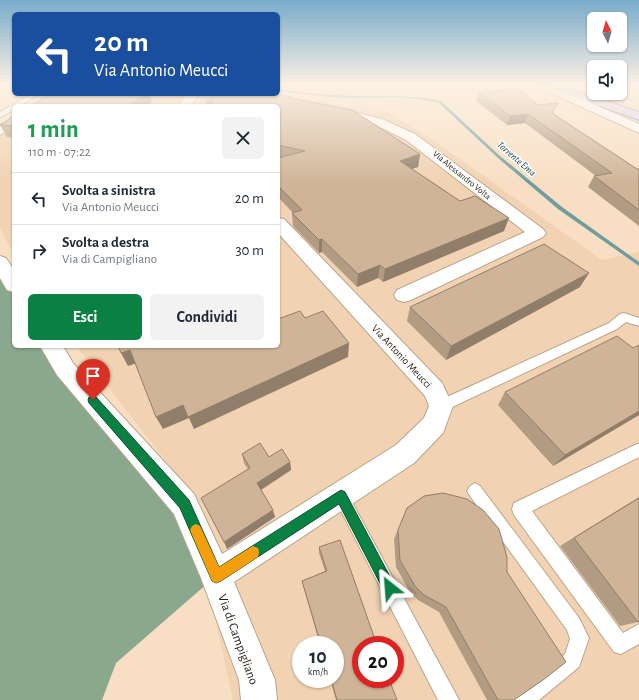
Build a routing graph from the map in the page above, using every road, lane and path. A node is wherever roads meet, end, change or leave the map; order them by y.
1 (367, 118) edge
2 (614, 118) edge
3 (12, 123) edge
4 (639, 129) edge
5 (0, 131) edge
6 (280, 225) edge
7 (0, 262) edge
8 (12, 282) edge
9 (404, 295) dead end
10 (639, 322) edge
11 (52, 348) edge
12 (441, 406) junction
13 (639, 450) edge
14 (475, 491) dead end
15 (341, 496) junction
16 (216, 576) junction
17 (639, 633) edge
18 (259, 700) edge
19 (448, 700) edge
20 (524, 700) edge

1 - 9 street, Via Alessandro Volta
2 - 4 street
3 - 5 street
6 - 12 street, Via Antonio Meucci
7 - 8 street
10 - 12 lane
11 - 16 street, Via di Campigliano
12 - 15 street
13 - 17 lane
14 - 20 lane
15 - 16 street
15 - 19 lane
16 - 18 street, Via di Campigliano

